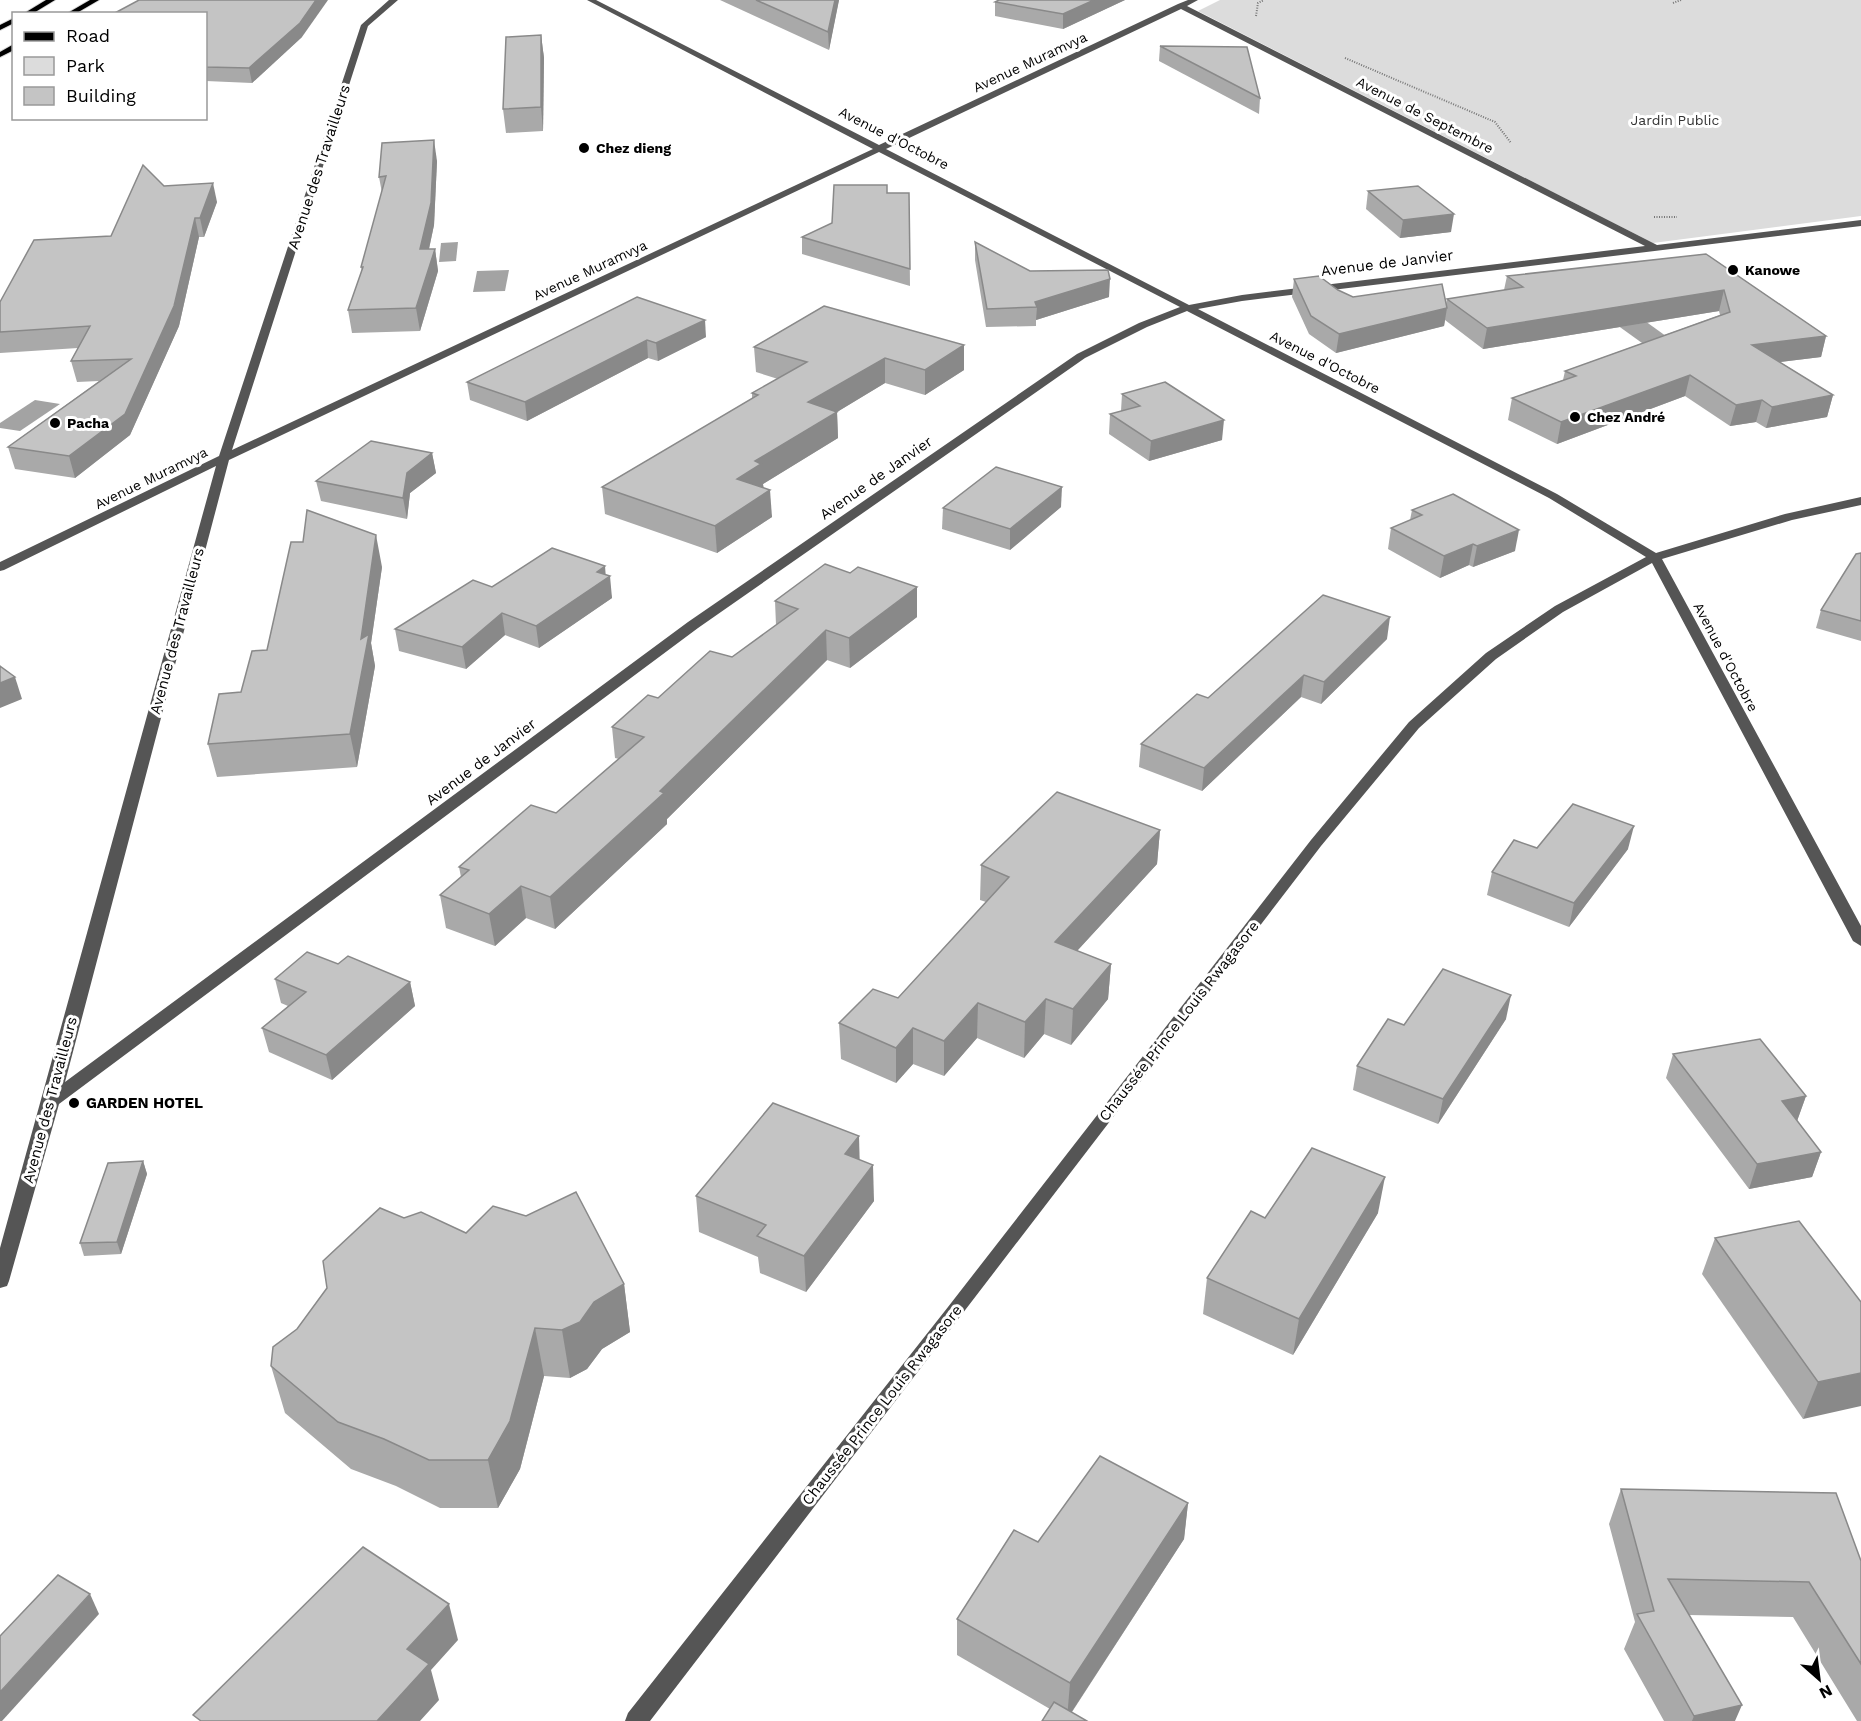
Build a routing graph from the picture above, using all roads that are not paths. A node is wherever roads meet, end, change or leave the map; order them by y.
1 (51, 0) edge
2 (95, 0) edge
3 (394, 0) edge
4 (591, 0) edge
5 (1194, 0) edge
6 (1181, 6) junction
7 (30, 12) edge
8 (73, 12) edge
9 (880, 147) junction
10 (1861, 223) edge
11 (1656, 248) junction
12 (1187, 308) junction
13 (224, 458) junction
14 (1861, 501) edge
15 (1655, 557) junction
16 (0, 567) edge
17 (1861, 941) edge
18 (51, 1101) junction
19 (0, 1281) edge
20 (636, 1721) edge

1 - 7 main road
2 - 8 main road
3 - 13 street, Avenue des Travailleurs
4 - 9 street, Avenue d'Octobre
5 - 6 street, Avenue Muramvya
6 - 9 street, Avenue Muramvya
6 - 11 street, Avenue de Septembre
9 - 12 street, Avenue d'Octobre
9 - 13 street, Avenue Muramvya
10 - 11 street, Avenue de Janvier
11 - 12 street, Avenue de Janvier
12 - 15 street, Avenue d'Octobre
12 - 18 street, Avenue de Janvier
13 - 16 street, Avenue Muramvya
13 - 18 street, Avenue des Travailleurs
14 - 15 street, Chaussée Prince Louis Rwagasore
15 - 17 street, Avenue d'Octobre
15 - 20 street, Chaussée Prince Louis Rwagasore
18 - 19 street, Avenue des Travailleurs

